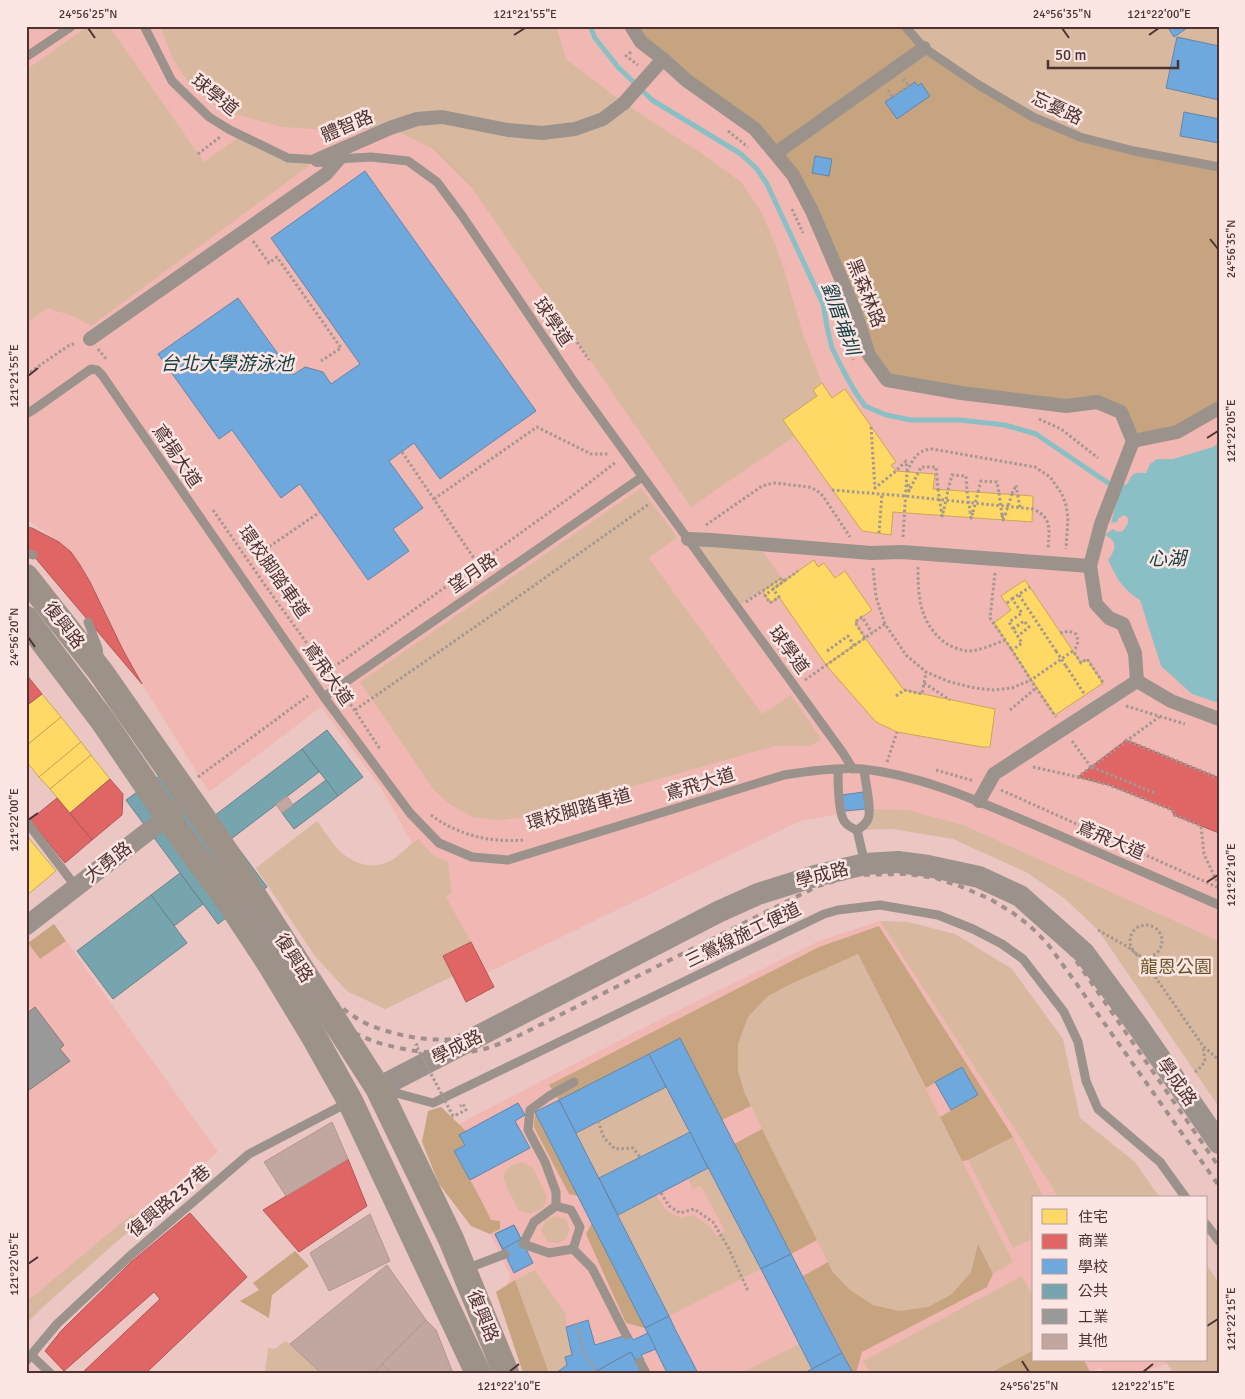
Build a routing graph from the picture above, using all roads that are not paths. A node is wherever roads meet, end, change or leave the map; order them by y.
1 (72, 26) edge
2 (144, 26) edge
3 (630, 26) edge
4 (905, 26) edge
5 (924, 48) junction
6 (26, 57) edge
7 (663, 59) junction
8 (776, 153) junction
9 (340, 158) junction
10 (317, 160) junction
11 (1219, 168) edge
12 (90, 339) road end
13 (1219, 408) edge
14 (26, 414) edge
15 (1133, 441) junction
16 (642, 477) junction
17 (688, 540) junction
18 (28, 562) edge
19 (1090, 566) junction
20 (88, 622) dead end
21 (29, 629) edge
22 (278, 631) joint
23 (100, 671) junction
24 (1137, 681) junction
25 (324, 697) junction
26 (1219, 719) edge
27 (853, 769) junction
28 (838, 770) junction
29 (864, 770) junction
30 (195, 788) junction
31 (979, 801) junction
32 (168, 815) junction
33 (26, 821) edge
34 (857, 830) junction
35 (865, 864) junction
36 (76, 887) junction
37 (1219, 905) edge
38 (26, 926) edge
39 (574, 1082) dead end
40 (378, 1088) junction
41 (350, 1101) junction
42 (1219, 1143) edge
43 (1185, 1196) edge
44 (556, 1206) junction
45 (1208, 1227) edge
46 (1219, 1241) edge
47 (573, 1249) junction
48 (505, 1254) dead end
49 (464, 1270) junction
50 (626, 1335) dead end
51 (28, 1358) edge
52 (640, 1362) dead end
53 (50, 1373) edge
54 (478, 1373) edge
55 (506, 1373) edge
56 (646, 1373) edge

1 - 6 lane
2 - 10 lane, 球學道
3 - 7 street, 黑森林路
4 - 5 lane, 忘憂路
5 - 8 street
5 - 11 lane, 忘憂路
7 - 8 street, 黑森林路
7 - 10 street, 體智路, bridge
8 - 15 street, 黑森林路
9 - 10 lane, 球學道
9 - 12 street, 體智路
9 - 16 lane, 球學道
13 - 15 street
14 - 22 lane, 鳶揚大道
15 - 19 street
16 - 17 lane, 球學道
16 - 25 lane, 望月路
17 - 19 street
17 - 27 lane, 球學道
18 - 23 main road, 復興路
19 - 24 street
20 - 23 lane
21 - 32 main road, 復興路
22 - 25 lane, 鳶飛大道
23 - 30 main road, 復興路
24 - 26 street
24 - 31 street
25 - 28 lane, 鳶飛大道
27 - 28 lane, 鳶飛大道
27 - 29 lane, 鳶飛大道
28 - 34 lane
29 - 31 lane, 鳶飛大道
29 - 34 lane
30 - 32 street, 大勇路
30 - 40 main road, 復興路
31 - 37 lane, 鳶飛大道
32 - 36 street, 大勇路
32 - 41 main road, 復興路
33 - 36 lane
34 - 35 lane
35 - 40 street, 學成路
35 - 42 street, 學成路
36 - 38 street, 大勇路
39 - 44 lane
40 - 41 street, 學成路
40 - 43 lane, 三鶯線施工便道
40 - 49 main road, 復興路
41 - 51 lane, 復興路237巷
41 - 54 main road, 復興路
44 - 47 lane
44 - 47 lane
45 - 46 lane
47 - 50 lane
48 - 49 lane
49 - 55 main road, 復興路
51 - 53 lane
52 - 56 lane

